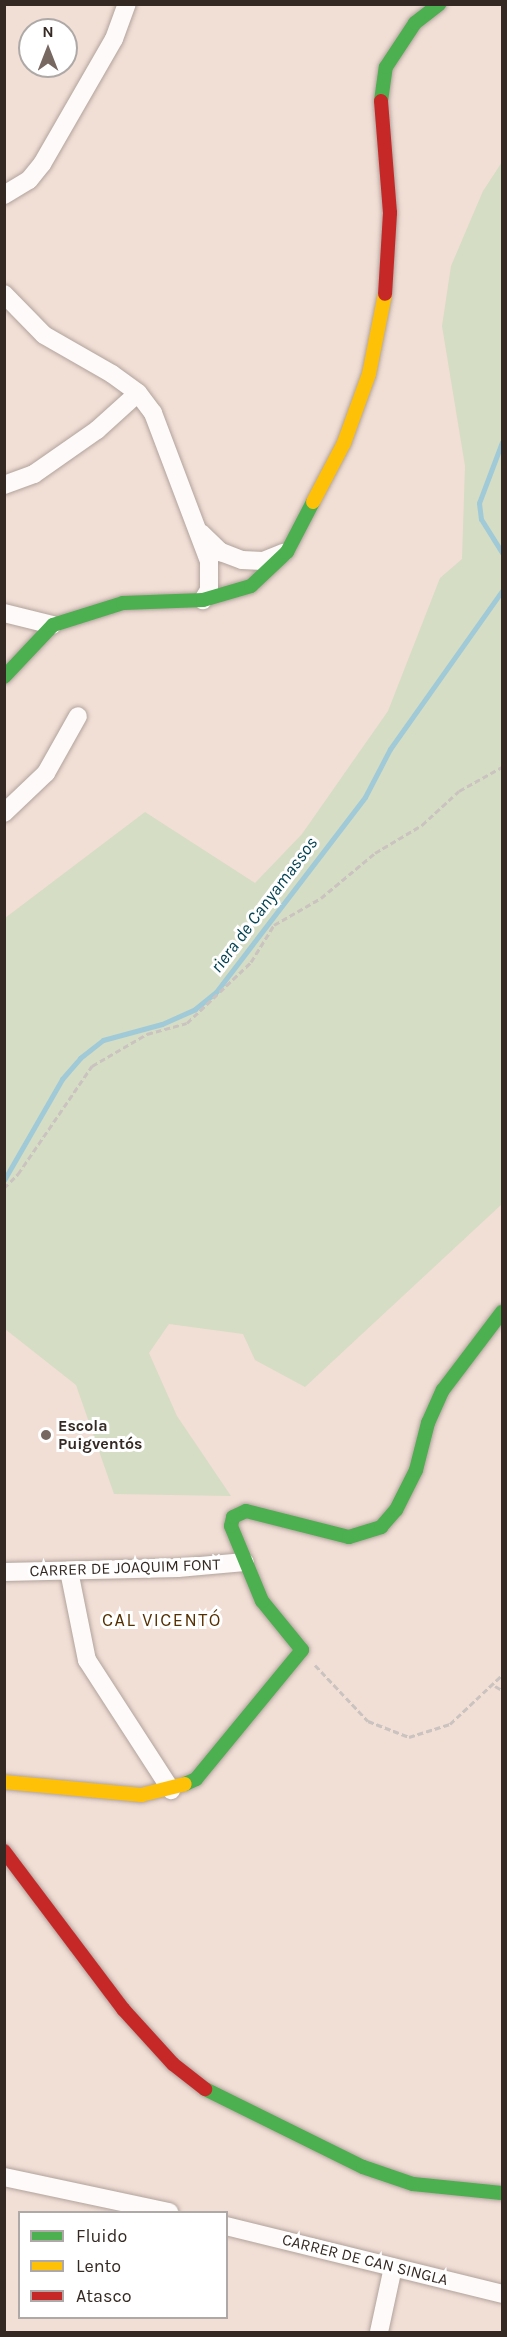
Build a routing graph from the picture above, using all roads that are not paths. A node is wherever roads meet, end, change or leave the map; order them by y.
1 (127, 4) edge
2 (440, 4) edge
3 (4, 195) edge
4 (4, 294) edge
5 (138, 393) junction
6 (4, 485) edge
7 (198, 530) junction
8 (286, 552) junction
9 (203, 600) junction
10 (4, 614) edge
11 (52, 625) junction
12 (4, 677) edge
13 (78, 716) dead end
14 (4, 813) edge
15 (502, 1312) edge
16 (245, 1562) junction
17 (69, 1570) junction
18 (4, 1572) edge
19 (4, 1782) edge
20 (171, 1790) junction
21 (4, 1851) edge
22 (4, 2176) edge
23 (502, 2193) edge
24 (164, 2211) edge
25 (228, 2226) edge
26 (393, 2267) junction
27 (502, 2294) edge
28 (379, 2332) edge

1 - 3 street
2 - 8 street
4 - 5 street
5 - 6 street
5 - 7 street
7 - 8 street
7 - 9 street
8 - 9 street
9 - 11 street
10 - 11 street
11 - 12 street
13 - 14 street
15 - 16 street
16 - 17 street, CARRER DE JOAQUIM FONT
16 - 20 street
17 - 18 street, CARRER DE JOAQUIM FONT
17 - 20 street
19 - 20 street
21 - 23 street
22 - 24 street
25 - 26 street, CARRER DE CAN SINGLA
26 - 27 street, CARRER DE CAN SINGLA
26 - 28 street

